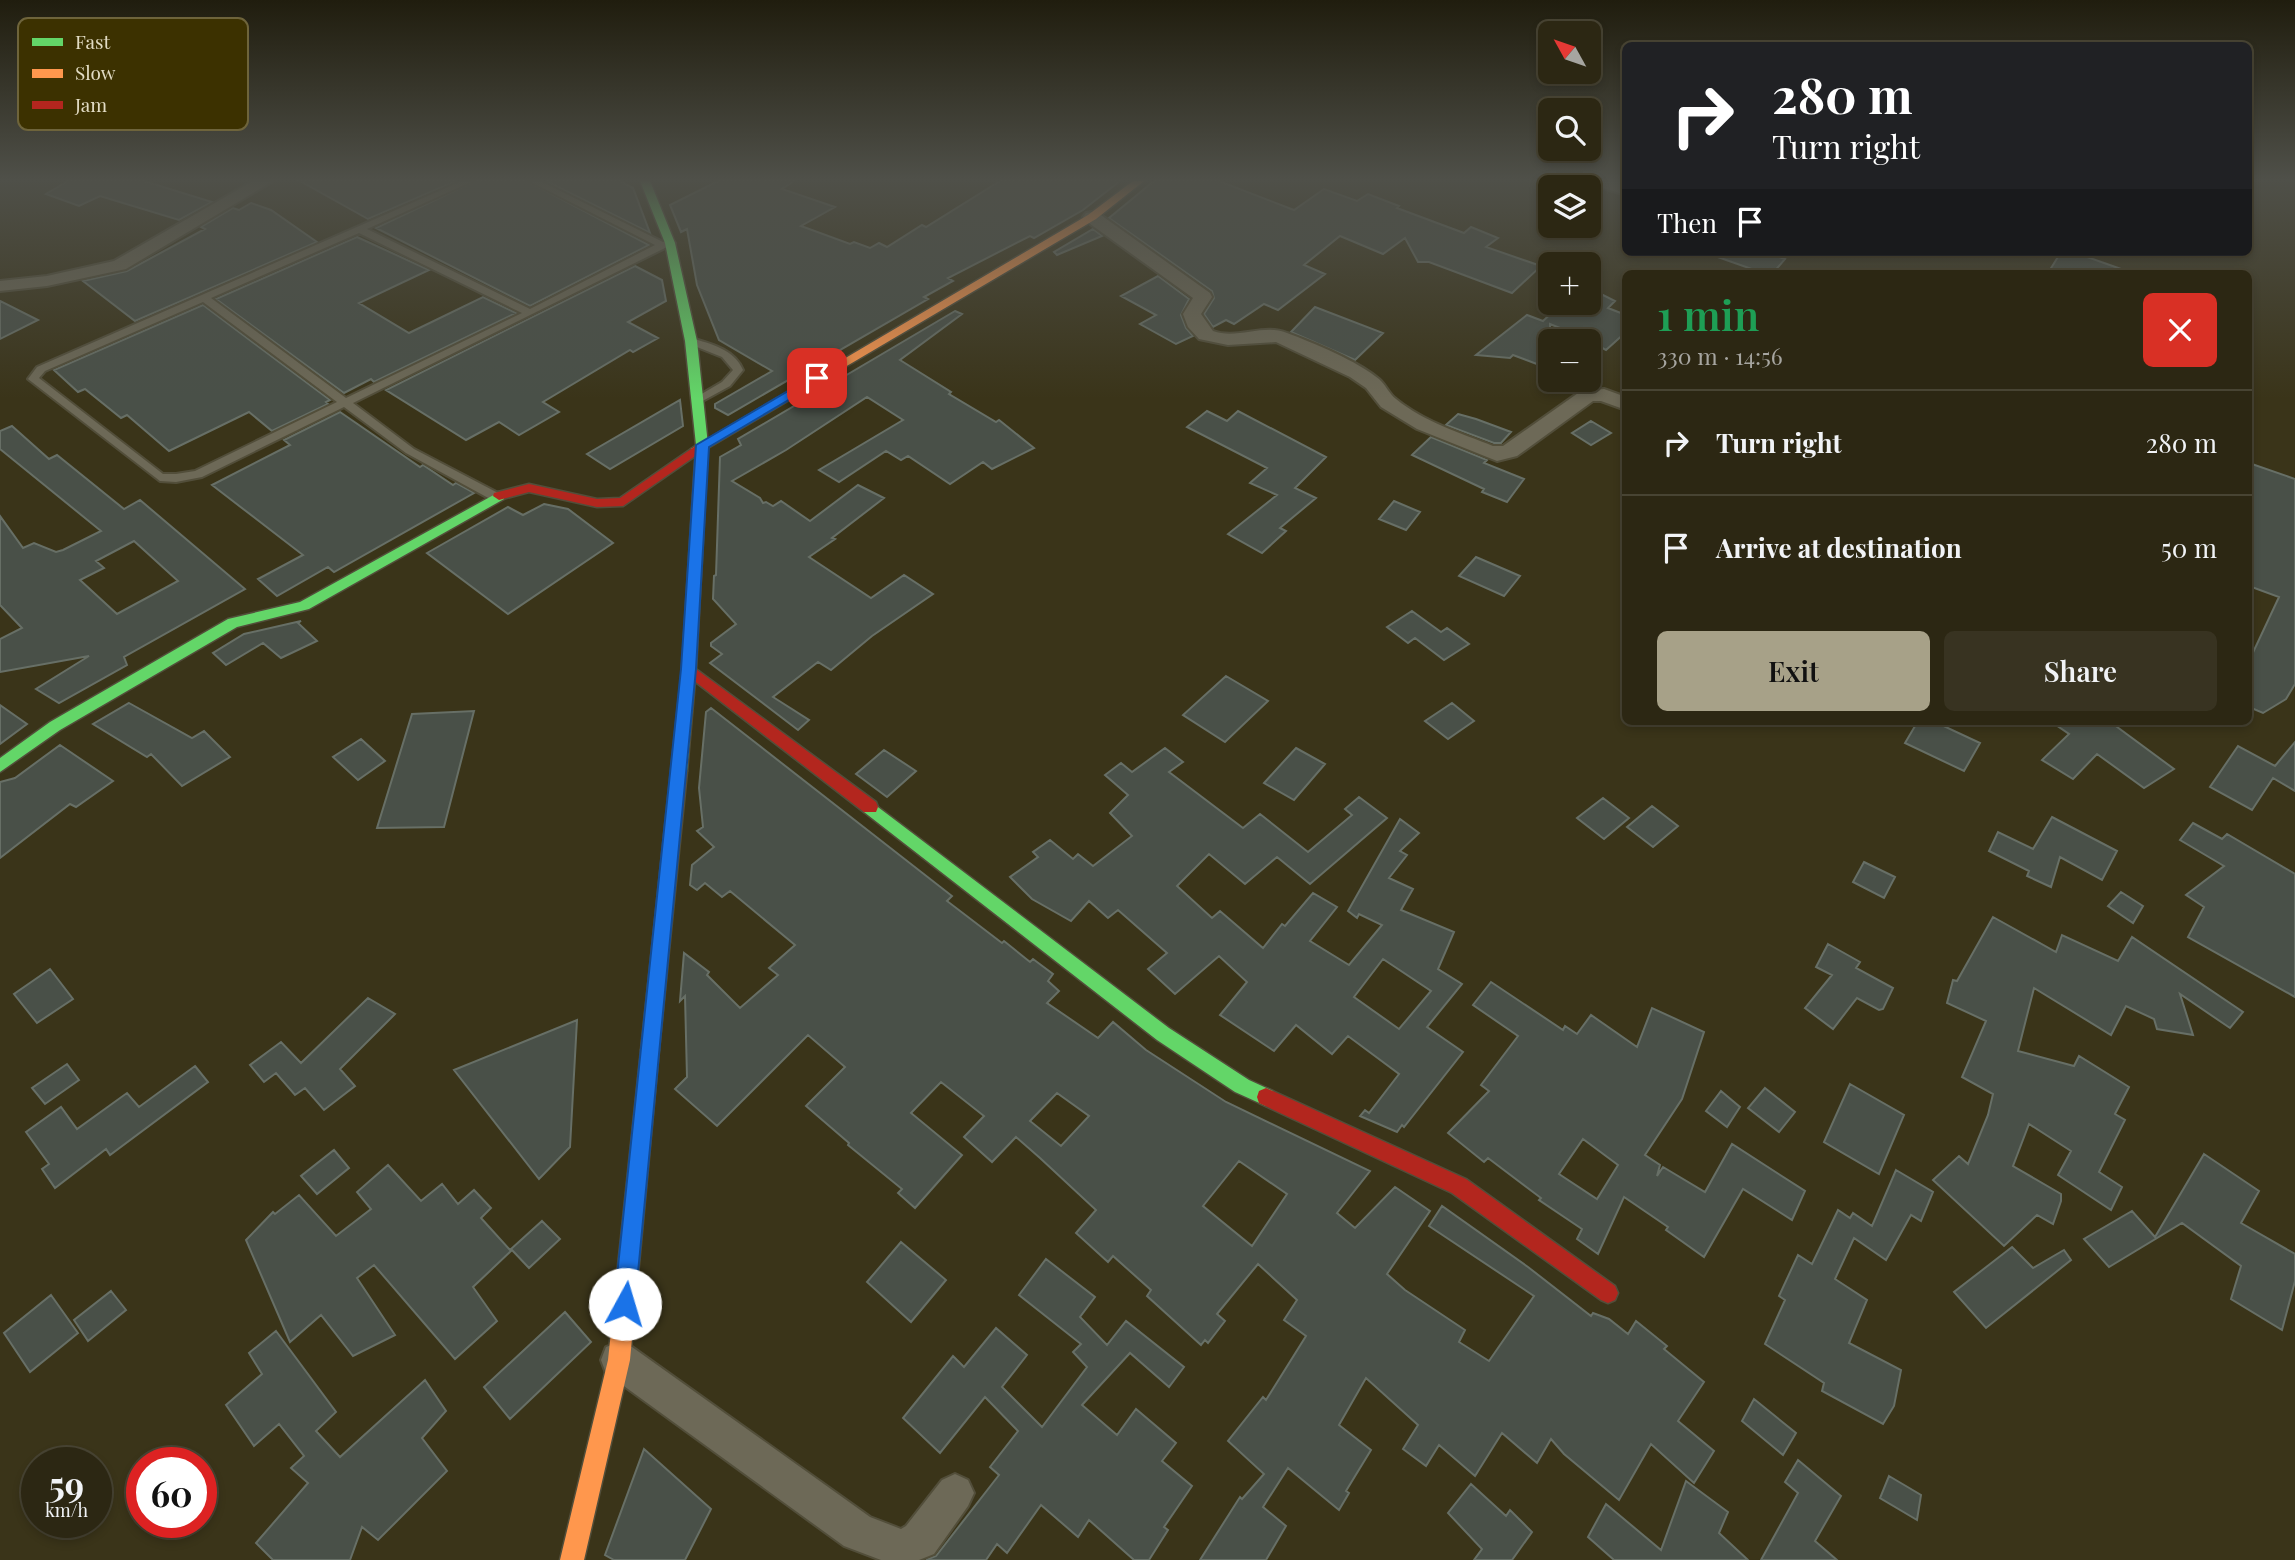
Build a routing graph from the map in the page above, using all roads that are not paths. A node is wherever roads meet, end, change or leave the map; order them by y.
1 (139, 254) edge
2 (303, 254) edge
3 (409, 254) edge
4 (647, 254) edge
5 (669, 254) edge
6 (1029, 254) edge
7 (1143, 254) edge
8 (0, 286) edge
9 (203, 298) junction
10 (530, 313) junction
11 (691, 341) junction
12 (698, 401) junction
13 (1622, 402) edge
14 (345, 403) junction
15 (702, 445) junction
16 (496, 496) junction
17 (689, 669) junction
18 (0, 766) edge
19 (1608, 1293) dead end
20 (619, 1360) junction
21 (955, 1493) dead end
22 (572, 1560) edge

1 - 8 street
2 - 9 lane
3 - 10 lane
4 - 10 lane
5 - 11 street
6 - 15 street
7 - 13 street
9 - 14 lane
9 - 14 lane
10 - 14 lane
11 - 12 street
11 - 12 lane
12 - 15 street
14 - 16 lane
15 - 16 street
15 - 17 street
16 - 18 street
17 - 19 street
17 - 20 street
20 - 21 street
20 - 22 street

